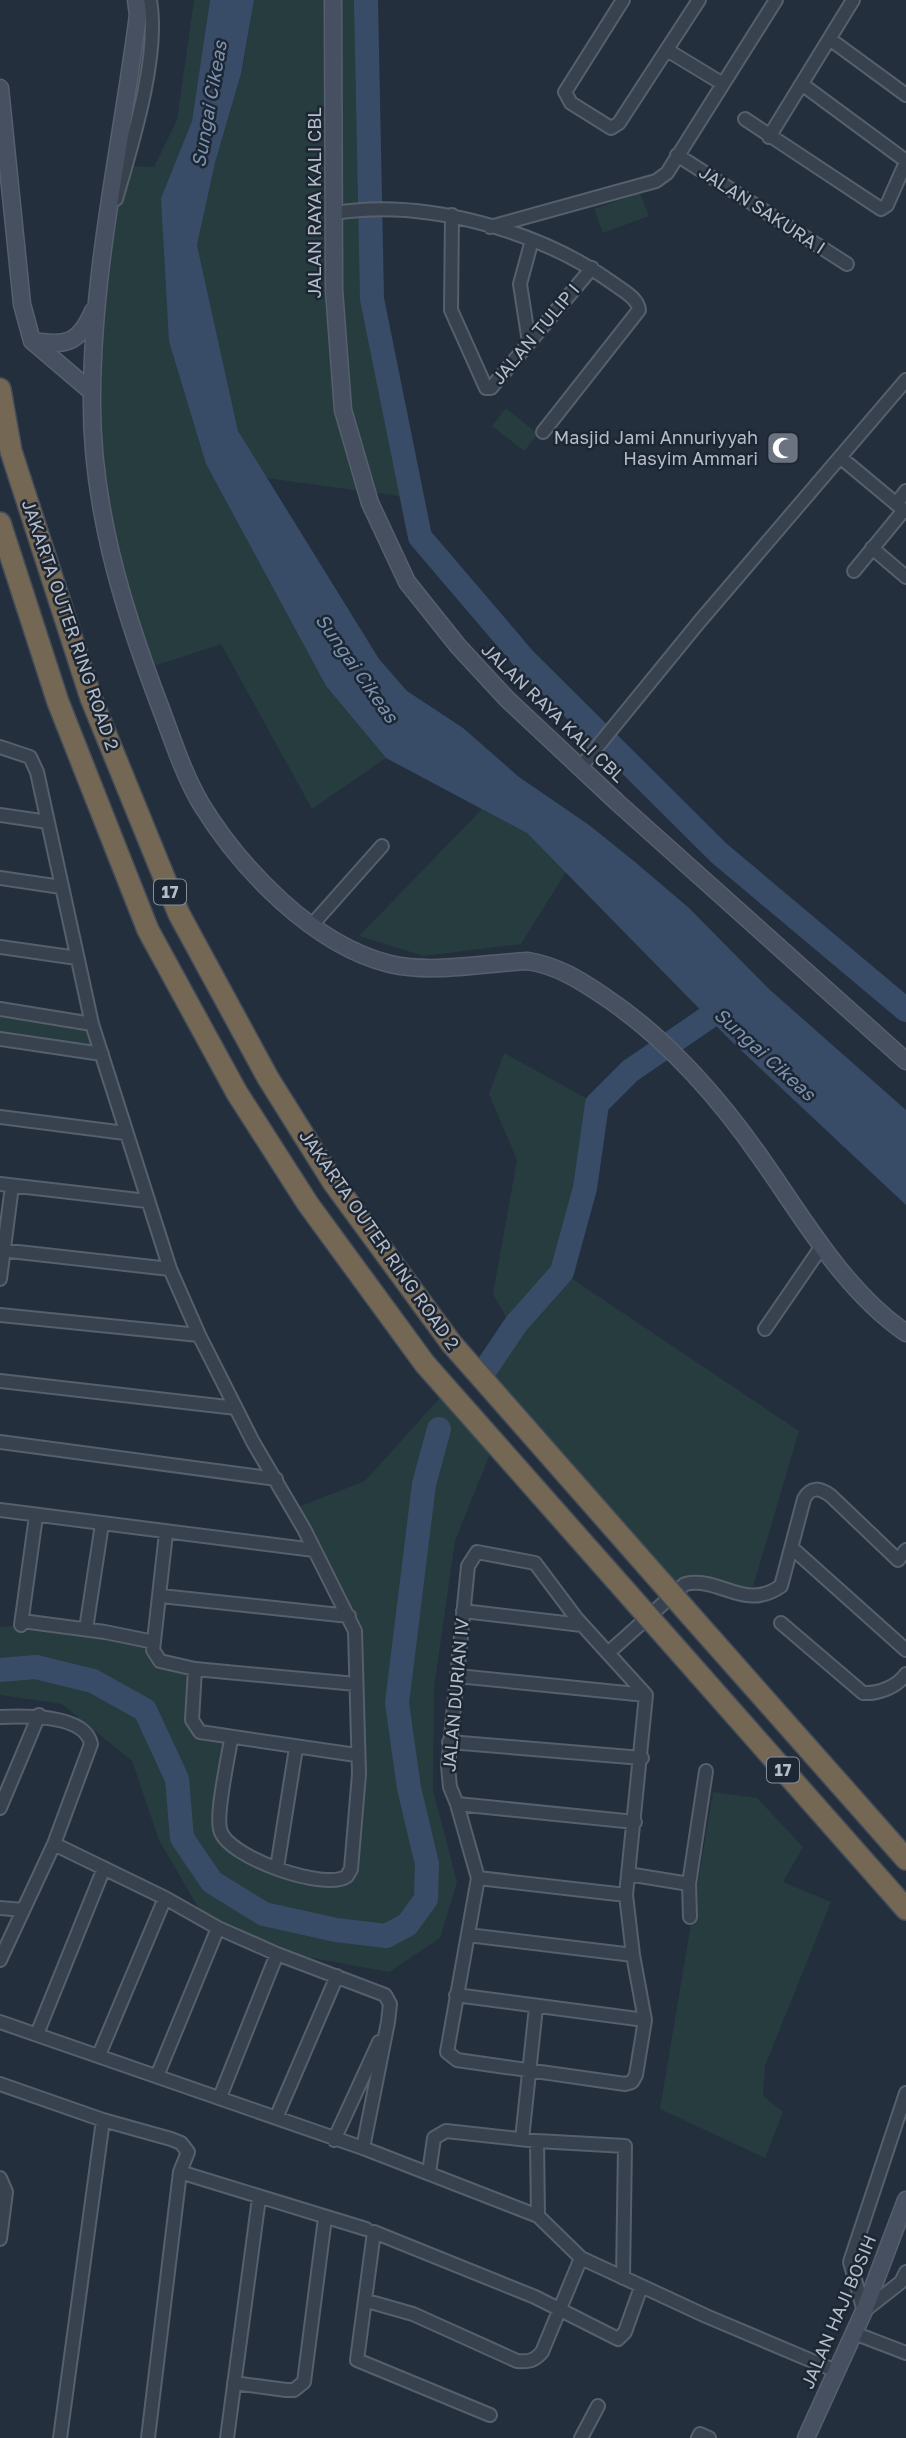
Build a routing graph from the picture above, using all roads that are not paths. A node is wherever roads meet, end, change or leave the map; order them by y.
1 (136, 0) edge
2 (150, 0) edge
3 (333, 0) edge
4 (623, 0) edge
5 (699, 0) edge
6 (776, 0) edge
7 (853, 0) edge
8 (831, 40) junction
9 (667, 50) junction
10 (723, 84) junction
11 (803, 85) junction
12 (0, 88) edge
13 (906, 95) edge
14 (745, 119) dead end
15 (769, 137) junction
16 (677, 156) junction
17 (906, 161) edge
18 (335, 213) junction
19 (452, 215) junction
20 (490, 227) junction
21 (532, 240) junction
22 (102, 249) junction
23 (847, 264) dead end
24 (592, 268) junction
25 (97, 303) junction
26 (32, 341) junction
27 (529, 342) junction
28 (906, 380) edge
29 (0, 389) edge
30 (92, 391) junction
31 (544, 432) dead end
32 (840, 457) junction
33 (906, 491) edge
34 (902, 509) edge
35 (0, 523) edge
36 (872, 548) junction
37 (854, 570) dead end
38 (906, 577) edge
39 (0, 747) edge
40 (580, 768) junction
41 (0, 815) edge
42 (48, 822) junction
43 (382, 846) dead end
44 (0, 878) edge
45 (61, 887) junction
46 (311, 926) junction
47 (0, 947) edge
48 (77, 958) junction
49 (0, 1009) edge
50 (92, 1024) junction
51 (0, 1039) edge
52 (102, 1054) junction
53 (906, 1061) edge
54 (0, 1117) edge
55 (125, 1133) junction
56 (6, 1185) edge
57 (147, 1201) junction
58 (822, 1246) junction
59 (2, 1250) edge
60 (170, 1269) junction
61 (0, 1279) edge
62 (0, 1315) edge
63 (765, 1329) dead end
64 (906, 1333) edge
65 (199, 1335) junction
66 (0, 1381) edge
67 (236, 1408) junction
68 (0, 1442) edge
69 (276, 1479) junction
70 (0, 1510) edge
71 (36, 1516) junction
72 (102, 1524) junction
73 (166, 1533) junction
74 (792, 1548) junction
75 (314, 1550) junction
76 (903, 1559) edge
77 (162, 1596) junction
78 (463, 1611) junction
79 (349, 1616) junction
80 (781, 1623) dead end
81 (582, 1625) junction
82 (86, 1629) junction
83 (154, 1642) junction
84 (906, 1650) edge
85 (608, 1653) junction
86 (195, 1669) junction
87 (906, 1674) edge
88 (457, 1676) junction
89 (356, 1684) junction
90 (646, 1695) junction
91 (39, 1716) junction
92 (0, 1717) edge
93 (231, 1739) junction
94 (449, 1742) junction
95 (296, 1748) junction
96 (356, 1755) junction
97 (642, 1758) junction
98 (706, 1771) dead end
99 (457, 1804) junction
100 (0, 1808) edge
101 (635, 1822) junction
102 (54, 1844) junction
103 (906, 1859) edge
104 (104, 1868) junction
105 (277, 1868) junction
106 (628, 1874) junction
107 (478, 1878) junction
108 (689, 1884) junction
109 (626, 1895) junction
110 (165, 1898) junction
111 (0, 1908) edge
112 (906, 1909) edge
113 (23, 1910) junction
114 (690, 1917) dead end
115 (218, 1928) junction
116 (468, 1935) junction
117 (276, 1954) junction
118 (633, 1955) junction
119 (0, 1960) edge
120 (337, 1976) junction
121 (456, 1995) junction
122 (536, 2007) junction
123 (645, 2020) junction
124 (0, 2022) edge
125 (388, 2022) junction
126 (37, 2034) junction
127 (99, 2055) junction
128 (530, 2070) junction
129 (157, 2076) junction
130 (0, 2084) edge
131 (906, 2093) edge
132 (220, 2097) junction
133 (276, 2118) junction
134 (103, 2120) junction
135 (522, 2139) junction
136 (334, 2140) junction
137 (537, 2141) junction
138 (363, 2148) junction
139 (180, 2172) junction
140 (429, 2173) junction
141 (0, 2178) edge
142 (259, 2198) junction
143 (906, 2200) edge
144 (538, 2216) junction
145 (325, 2218) junction
146 (366, 2229) dead end
147 (0, 2239) edge
148 (581, 2258) junction
149 (906, 2272) edge
150 (623, 2278) junction
151 (641, 2287) junction
152 (367, 2301) junction
153 (561, 2309) junction
154 (864, 2311) junction
155 (854, 2333) junction
156 (906, 2353) edge
157 (836, 2371) junction
158 (234, 2383) junction
159 (598, 2406) dead end
160 (490, 2415) dead end
161 (60, 2438) edge
162 (148, 2438) edge
163 (227, 2438) edge
164 (581, 2438) edge
165 (698, 2438) edge
166 (709, 2438) edge
167 (806, 2438) edge

1 - 22 street
2 - 22 street
3 - 18 street, JALAN RAYA KALI CBL
4 - 9 street
5 - 9 street
6 - 10 street
7 - 8 street
8 - 11 street
8 - 13 street
9 - 10 street
10 - 16 street
11 - 15 street
11 - 17 street
12 - 26 street
14 - 15 street
15 - 17 street
16 - 20 street
16 - 23 street, JALAN SAKURA I
18 - 19 street
18 - 40 street, JALAN RAYA KALI CBL
19 - 20 street
19 - 27 street, JALAN TULIP I
20 - 21 street
21 - 24 street
21 - 27 street
22 - 25 street
24 - 27 street, JALAN TULIP I
24 - 31 street
25 - 26 street
25 - 30 street
26 - 30 street
28 - 32 street
29 - 103 highway, JAKARTA OUTER RING ROAD 2 / 17, bridge
30 - 46 street
32 - 34 street
32 - 40 street
33 - 34 street
34 - 36 street
35 - 112 highway, JAKARTA OUTER RING ROAD 2 / 17, bridge
36 - 37 street
36 - 38 street
39 - 42 street
40 - 53 street, JALAN RAYA KALI CBL
41 - 42 street
42 - 45 street
43 - 46 street
44 - 45 street
45 - 48 street
46 - 58 street
47 - 48 street
48 - 50 street
49 - 50 street
50 - 52 street
51 - 52 street
52 - 55 street
54 - 55 street
55 - 57 street
56 - 57 street
56 - 59 street
57 - 60 street
58 - 63 street
58 - 64 street
59 - 60 street
59 - 61 street
60 - 65 street
62 - 65 street
65 - 67 street
66 - 67 street
67 - 69 street
68 - 69 street
69 - 75 street
70 - 71 street
71 - 72 street
71 - 82 street
72 - 73 street
72 - 82 street
73 - 75 street
73 - 77 street
74 - 76 street
74 - 84 street
74 - 85 street
75 - 79 street
77 - 79 street
77 - 83 street
78 - 81 street
78 - 81 street, JALAN DURIAN IV
78 - 88 street, JALAN DURIAN IV
79 - 89 street
80 - 87 street
81 - 85 street, JALAN DURIAN IV
82 - 83 street
83 - 86 street
85 - 90 street, JALAN DURIAN IV
86 - 89 street
86 - 93 street
88 - 90 street
88 - 94 street, JALAN DURIAN IV
89 - 96 street
90 - 97 street
91 - 92 street
91 - 100 street
91 - 102 street
93 - 95 street
93 - 105 street
94 - 97 street
94 - 99 street, JALAN DURIAN IV
95 - 96 street
95 - 105 street
96 - 105 street
97 - 101 street
98 - 108 street
99 - 101 street
99 - 107 street, JALAN DURIAN IV
101 - 106 street
102 - 104 street
102 - 113 street
104 - 110 street
104 - 126 street
106 - 108 street
106 - 109 street
107 - 109 street
107 - 116 street, JALAN DURIAN IV
108 - 114 street
109 - 118 street
110 - 115 street
110 - 127 street
111 - 113 street
113 - 119 street
115 - 117 street
115 - 129 street
116 - 118 street
116 - 121 street, JALAN DURIAN IV
117 - 120 street
117 - 132 street
118 - 123 street
120 - 125 street
120 - 133 street
121 - 122 street
121 - 128 street, JALAN DURIAN IV
122 - 123 street
122 - 128 street
123 - 128 street
124 - 126 street
125 - 136 street
125 - 138 street
126 - 127 street
127 - 129 street
128 - 135 street
129 - 132 street
130 - 134 street
131 - 154 street
132 - 133 street
133 - 136 street
134 - 139 street
134 - 161 street
135 - 137 street
135 - 140 street
136 - 138 street
137 - 144 street
137 - 150 street
138 - 140 street
139 - 142 street
139 - 162 street
140 - 144 street
141 - 147 street
142 - 145 street
142 - 158 street
143 - 154 street, JALAN HAJI BOSIH
144 - 148 street
145 - 146 street
145 - 158 street
148 - 150 street
148 - 153 street
149 - 154 street
150 - 151 street
151 - 153 street
151 - 157 street
152 - 153 street
152 - 153 street
152 - 160 street
154 - 155 street, JALAN HAJI BOSIH
155 - 156 street
155 - 157 street, JALAN HAJI BOSIH
157 - 167 street, JALAN HAJI BOSIH
158 - 163 street
159 - 164 street
165 - 166 street

